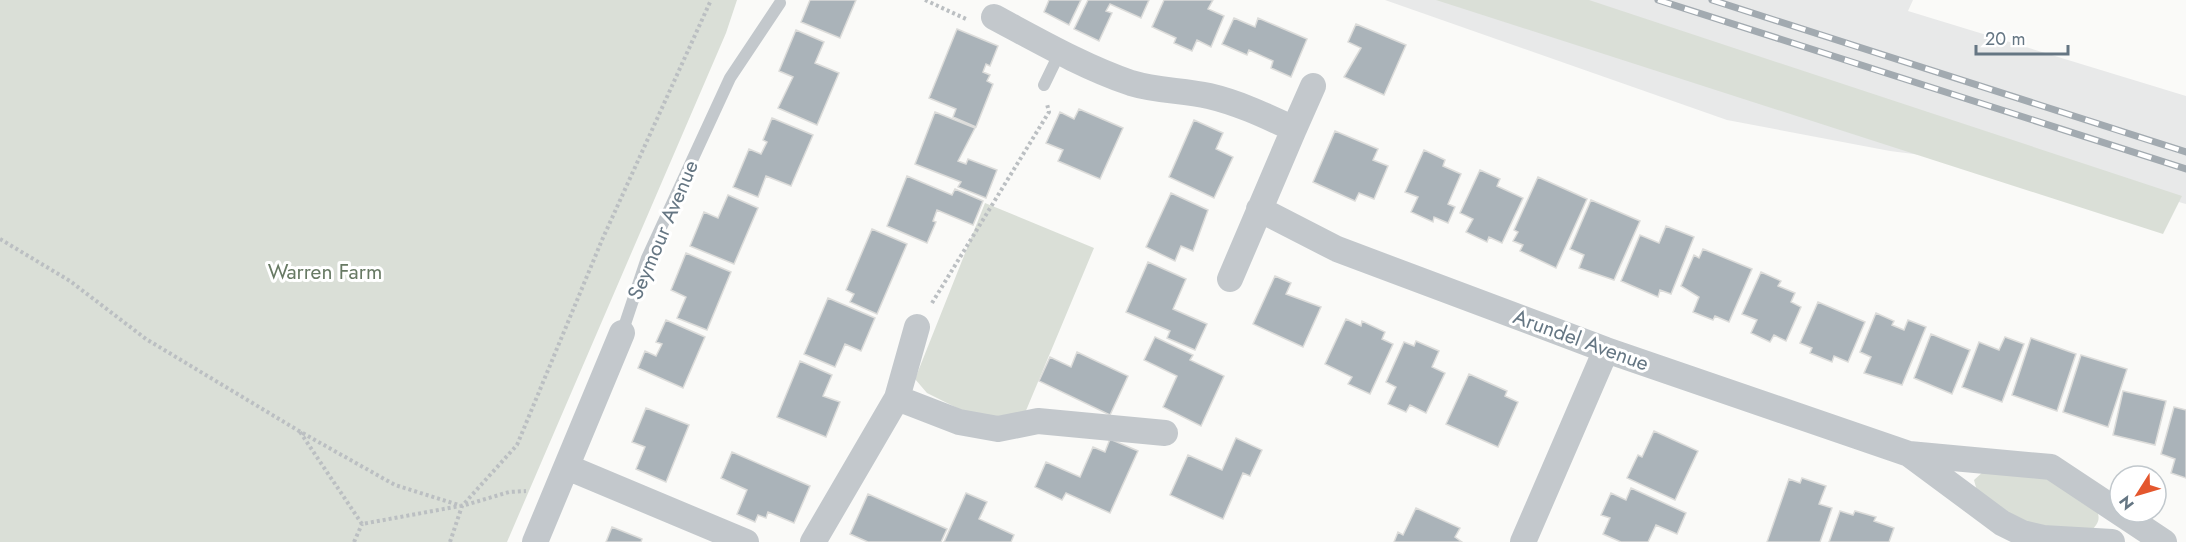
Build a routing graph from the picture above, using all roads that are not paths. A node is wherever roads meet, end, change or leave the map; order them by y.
1 (780, 3) dead end
2 (994, 17) road end
3 (1060, 52) junction
4 (1044, 85) road end
5 (1313, 86) dead end
6 (1294, 129) junction
7 (1259, 209) junction
8 (1230, 279) dead end
9 (917, 327) road end
10 (622, 333) joint
11 (1606, 350) junction
12 (897, 398) junction
13 (1166, 433) dead end
14 (1909, 454) junction
15 (567, 467) junction
16 (535, 542) edge
17 (746, 542) edge
18 (813, 542) edge
19 (1523, 542) edge
20 (2112, 542) edge
21 (2164, 542) edge

1 - 10 lane, Seymour Avenue
2 - 3 street
3 - 4 lane
3 - 6 street
5 - 6 street
6 - 7 street
7 - 8 street
7 - 11 street, Arundel Avenue
9 - 12 street
10 - 15 street, Seymour Avenue
11 - 14 street, Arundel Avenue
11 - 19 street
12 - 13 street
12 - 18 street
14 - 20 street, Arundel Avenue
14 - 21 street, Arundel Avenue
15 - 16 street, Seymour Avenue
15 - 17 street

